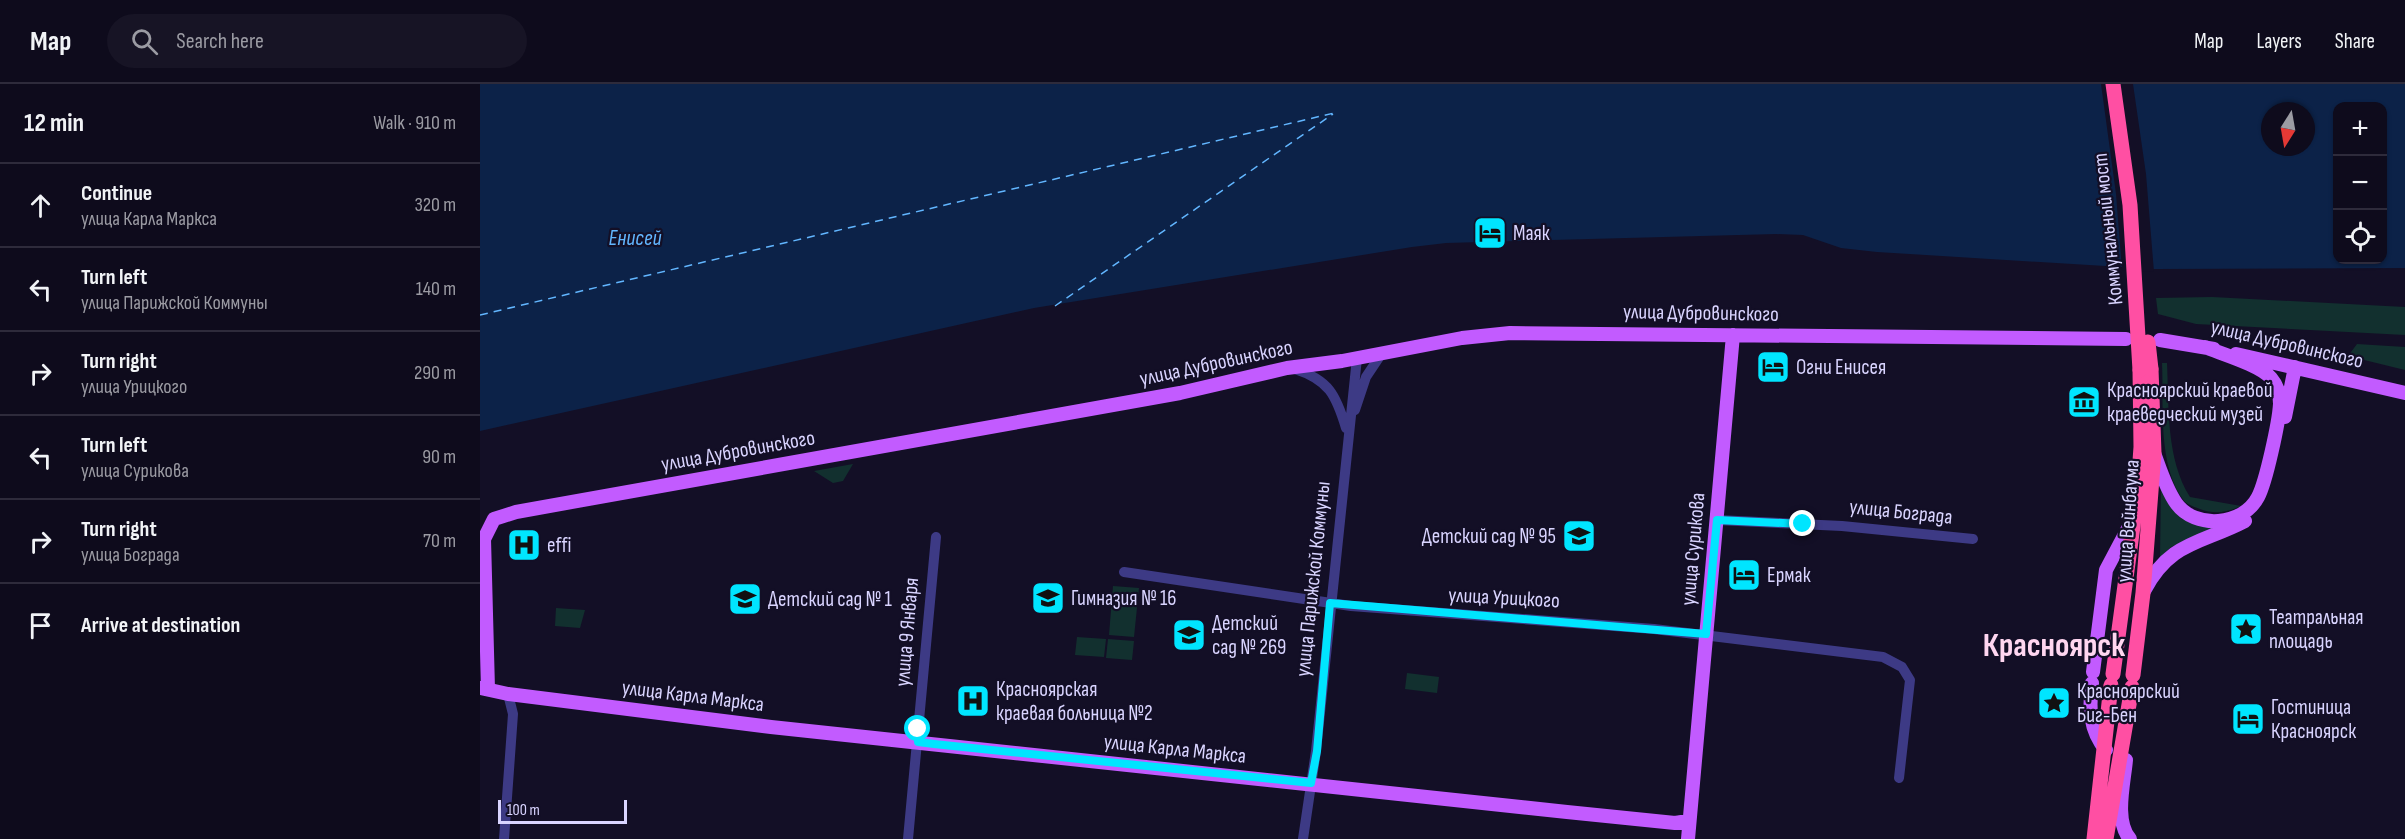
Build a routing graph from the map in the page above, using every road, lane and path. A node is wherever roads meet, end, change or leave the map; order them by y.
1 (2113, 84) edge
2 (2121, 84) edge
3 (1733, 335) junction
4 (2126, 339) dead end
5 (2160, 340) dead end
6 (2205, 347) junction
7 (1382, 353) junction
8 (1357, 358) junction
9 (2295, 367) junction
10 (1292, 368) junction
11 (2145, 369) junction
12 (2405, 393) edge
13 (1347, 433) junction
14 (2154, 453) junction
15 (2133, 519) junction
16 (1717, 520) junction
17 (936, 537) dead end
18 (1974, 539) dead end
19 (1124, 572) dead end
20 (2143, 593) junction
21 (1330, 603) junction
22 (1706, 634) junction
23 (484, 688) edge
24 (507, 694) junction
25 (2127, 717) junction
26 (918, 742) junction
27 (2106, 750) junction
28 (1899, 778) dead end
29 (1311, 783) junction
30 (1688, 821) junction
31 (504, 839) edge
32 (908, 839) edge
33 (1303, 839) edge
34 (1688, 839) edge
35 (2094, 839) edge
36 (2106, 839) edge
37 (2130, 839) edge

1 - 11 highway, Коммунальный мост, bridge
2 - 11 highway, Коммунальный мост, bridge
3 - 4 main road, улица Дубровинского
3 - 7 main road, улица Дубровинского
3 - 16 main road, улица Сурикова
5 - 6 main road, улица Дубровинского
6 - 9 main road, улица Дубровинского
6 - 14 main road
7 - 8 main road, улица Дубровинского
7 - 13 street
8 - 10 main road, улица Дубровинского
8 - 13 street, улица Парижской Коммуны
9 - 12 main road, улица Дубровинского
9 - 20 main road
10 - 13 street
10 - 23 main road, улица Дубровинского
11 - 14 highway, улица Вейнбаума
11 - 15 highway, улица Вейнбаума
13 - 21 street, улица Парижской Коммуны
14 - 20 highway, улица Вейнбаума
15 - 27 highway, улица Вейнбаума
15 - 27 main road
16 - 18 street, улица Бограда
16 - 22 main road, улица Сурикова
17 - 26 street, улица 9 Января
19 - 21 street, улица Урицкого
20 - 25 highway, улица Вейнбаума
21 - 22 street, улица Урицкого
21 - 29 street, улица Парижской Коммуны
22 - 28 street, улица Урицкого
22 - 30 main road, улица Сурикова
23 - 24 main road, улица Карла Маркса
24 - 26 main road, улица Карла Маркса
24 - 31 street
25 - 36 highway, улица Вейнбаума
25 - 37 main road
26 - 29 main road, улица Карла Маркса
26 - 32 street, улица 9 Января
27 - 35 highway, улица Вейнбаума
29 - 30 main road, улица Карла Маркса
29 - 33 street, улица Парижской Коммуны
30 - 34 main road, улица Сурикова

